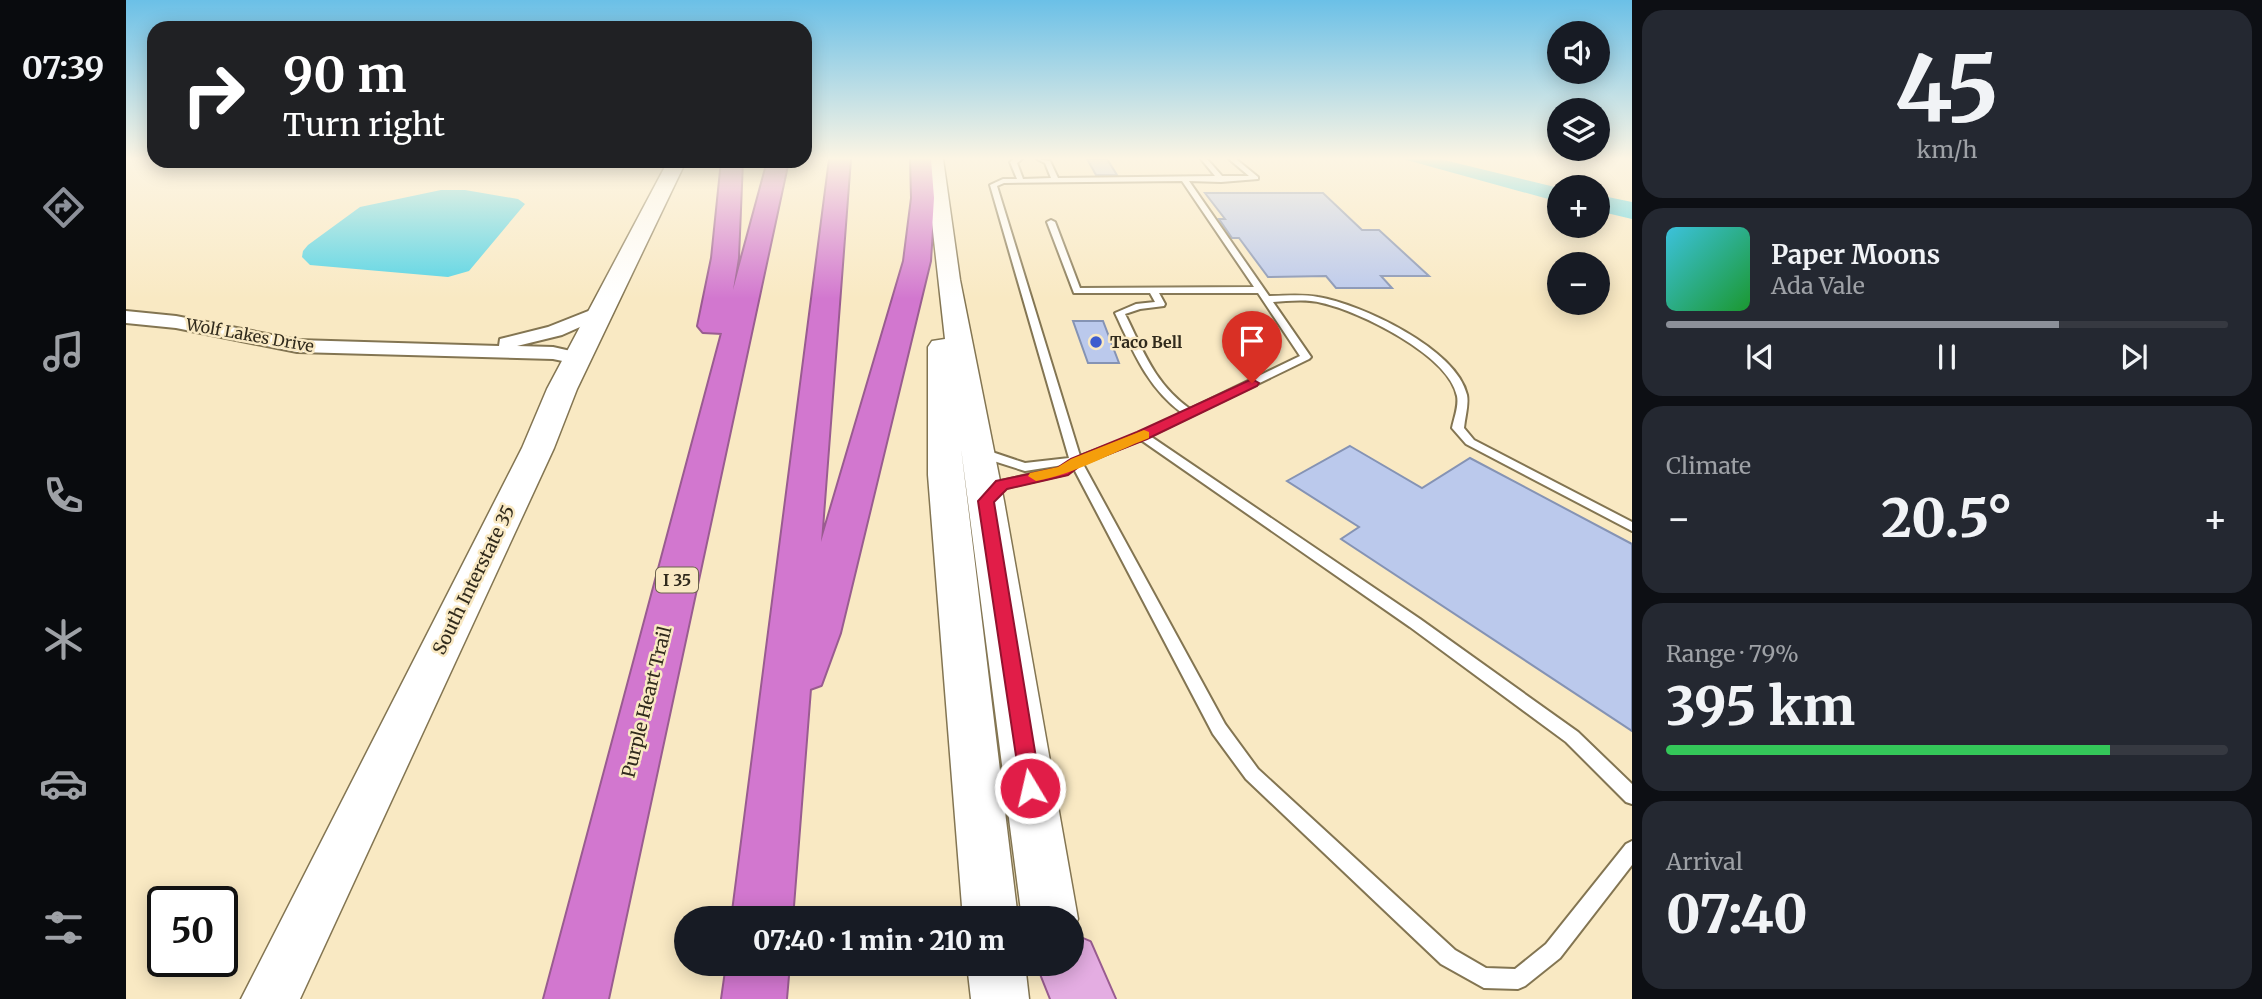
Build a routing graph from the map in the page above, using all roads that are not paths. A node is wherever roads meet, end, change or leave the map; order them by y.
1 (654, 206) edge
2 (729, 206) edge
3 (767, 206) edge
4 (835, 206) edge
5 (922, 206) edge
6 (939, 206) edge
7 (998, 206) edge
8 (1203, 206) edge
9 (1051, 222) dead end
10 (948, 281) junction
11 (1260, 289) junction
12 (1153, 290) junction
13 (1267, 299) junction
14 (601, 311) junction
15 (126, 317) edge
16 (458, 350) junction
17 (577, 358) junction
18 (1189, 413) junction
19 (1142, 436) junction
20 (978, 452) junction
21 (1076, 462) junction
22 (986, 501) junction
23 (1632, 527) edge
24 (781, 732) junction
25 (1632, 796) edge
26 (1632, 850) edge
27 (763, 906) edge
28 (990, 906) edge
29 (1049, 906) edge
30 (1398, 913) joint
31 (757, 976) edge
32 (997, 976) edge
33 (1059, 976) edge
34 (1073, 976) edge
35 (270, 999) edge
36 (575, 999) edge
37 (754, 999) edge
38 (1000, 999) edge
39 (1063, 999) edge
40 (1083, 999) edge

1 - 14 main road, South Interstate 35
2 - 36 highway
3 - 36 highway, Purple Heart Trail / I 35
4 - 24 highway
5 - 24 highway
6 - 10 main road
7 - 21 lane
8 - 11 lane
9 - 12 lane
10 - 20 main road
10 - 28 main road
11 - 12 lane
11 - 13 lane
12 - 18 lane
13 - 18 lane
13 - 23 lane
14 - 16 street, Wolf Lakes Drive
14 - 17 main road, South Interstate 35
15 - 16 street, Wolf Lakes Drive
16 - 17 street, Wolf Lakes Drive
17 - 35 main road, South Interstate 35
18 - 19 lane
19 - 21 lane
19 - 25 lane
20 - 21 lane
20 - 22 main road
21 - 22 lane
21 - 30 lane
22 - 29 main road
24 - 27 highway
26 - 30 lane
31 - 37 highway
32 - 38 main road
33 - 39 main road
34 - 40 main road

